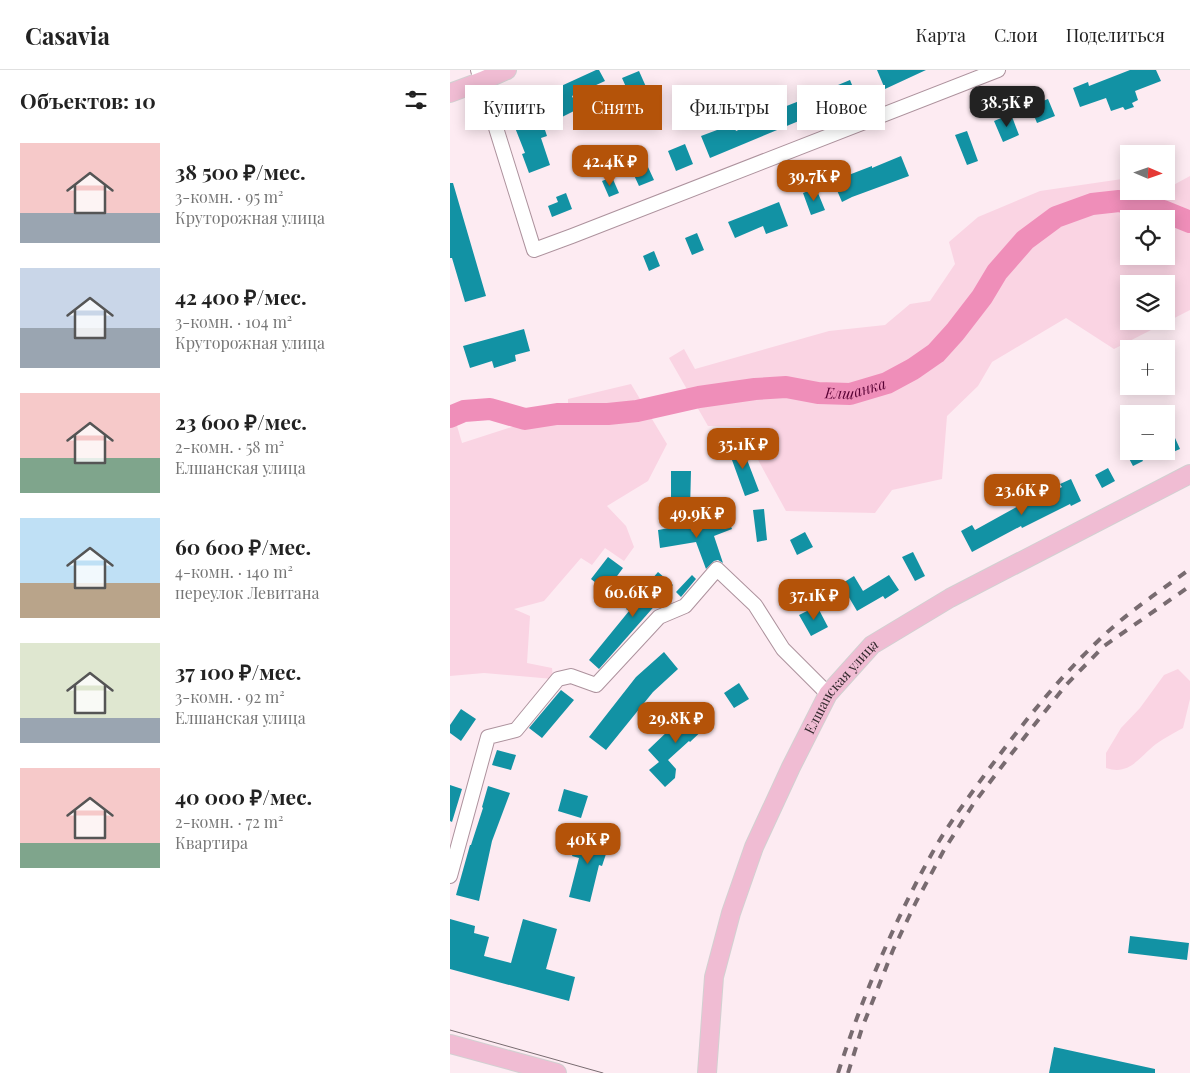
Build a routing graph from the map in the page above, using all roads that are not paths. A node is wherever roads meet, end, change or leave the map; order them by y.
1 (507, 70) edge
2 (998, 70) edge
3 (480, 76) edge
4 (450, 93) edge
5 (1190, 474) edge
6 (828, 694) junction
7 (450, 876) edge
8 (450, 1044) edge
9 (707, 1072) edge
10 (556, 1073) edge

1 - 3 main road
2 - 3 street
3 - 4 main road
5 - 6 main road, Елшанская улица
6 - 7 street
6 - 9 main road, Елшанская улица
8 - 10 main road

